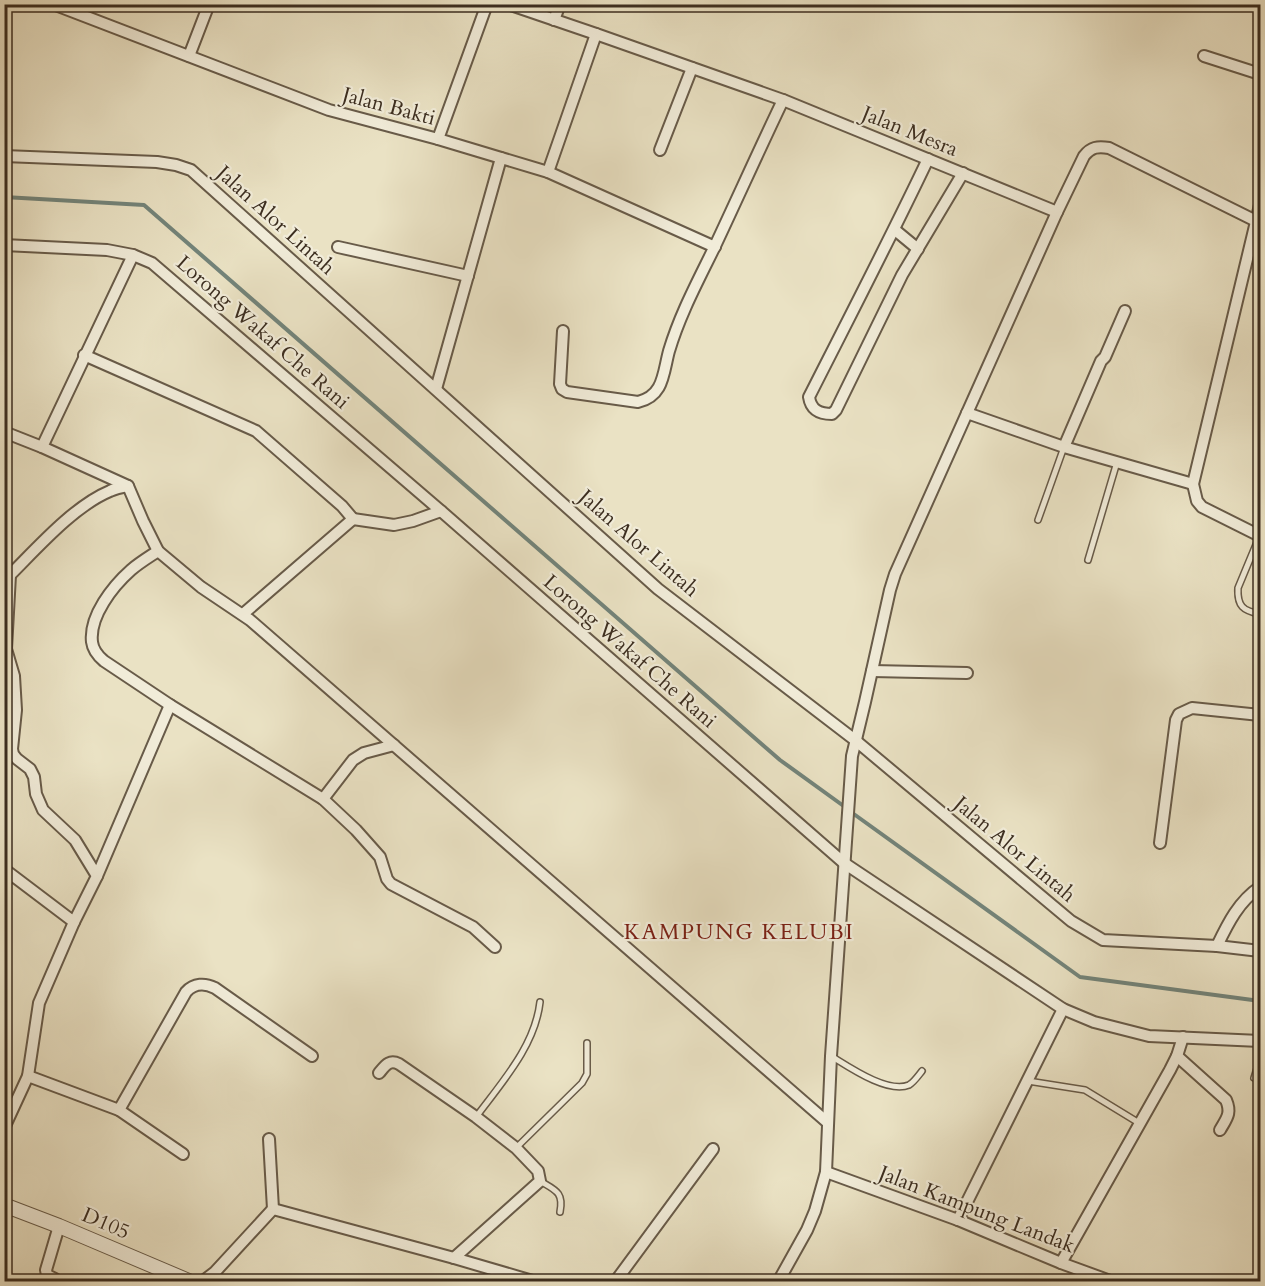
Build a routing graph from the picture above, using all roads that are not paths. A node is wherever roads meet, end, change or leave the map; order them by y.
1 (53, 4) edge
2 (209, 4) edge
3 (488, 4) edge
4 (507, 4) edge
5 (560, 4) edge
6 (758, 4) edge
7 (767, 4) edge
8 (554, 20) junction
9 (596, 34) junction
10 (189, 56) junction
11 (1204, 56) dead end
12 (692, 68) junction
13 (1260, 74) edge
14 (783, 100) junction
15 (438, 139) junction
16 (660, 150) dead end
17 (4, 156) edge
18 (501, 158) junction
19 (928, 159) junction
20 (548, 172) junction
21 (963, 173) junction
22 (1260, 205) edge
23 (1057, 212) junction
24 (1256, 221) junction
25 (895, 230) junction
26 (4, 245) edge
27 (338, 247) dead end
28 (715, 247) junction
29 (918, 249) junction
30 (133, 255) junction
31 (468, 276) junction
32 (1125, 310) dead end
33 (563, 331) dead end
34 (84, 355) junction
35 (436, 389) junction
36 (967, 413) junction
37 (4, 432) edge
38 (42, 447) junction
39 (1064, 447) junction
40 (1117, 462) junction
41 (1193, 484) junction
42 (128, 486) junction
43 (441, 511) junction
44 (353, 519) junction
45 (1038, 520) dead end
46 (1260, 535) edge
47 (158, 551) junction
48 (1088, 560) dead end
49 (7, 574) edge
50 (6, 594) edge
51 (243, 614) junction
52 (1260, 614) edge
53 (872, 671) junction
54 (967, 673) dead end
55 (170, 705) junction
56 (1260, 715) edge
57 (855, 740) junction
58 (394, 745) junction
59 (323, 799) junction
60 (1160, 843) dead end
61 (844, 863) junction
62 (4, 869) edge
63 (97, 876) junction
64 (1260, 887) edge
65 (74, 922) junction
66 (495, 946) dead end
67 (1217, 946) junction
68 (1260, 951) edge
69 (540, 1002) dead end
70 (1063, 1009) junction
71 (1184, 1037) junction
72 (1260, 1041) edge
73 (586, 1043) dead end
74 (312, 1056) dead end
75 (831, 1056) junction
76 (1177, 1056) junction
77 (922, 1071) dead end
78 (379, 1073) dead end
79 (28, 1076) junction
80 (1254, 1077) dead end
81 (1028, 1081) junction
82 (119, 1110) junction
83 (476, 1117) junction
84 (827, 1122) junction
85 (1140, 1124) junction
86 (4, 1128) edge
87 (1220, 1130) dead end
88 (270, 1139) dead end
89 (516, 1148) junction
90 (713, 1149) dead end
91 (183, 1154) dead end
92 (826, 1172) junction
93 (540, 1180) junction
94 (5, 1207) edge
95 (273, 1209) junction
96 (560, 1212) dead end
97 (958, 1220) junction
98 (59, 1226) junction
99 (454, 1258) junction
100 (1061, 1263) junction
101 (57, 1281) edge
102 (191, 1281) edge
103 (202, 1281) edge
104 (536, 1281) edge
105 (615, 1281) edge
106 (778, 1281) edge
107 (1111, 1281) edge

1 - 10 street, Jalan Bakti
2 - 10 street
3 - 15 street
4 - 8 street, Jalan Mesra
5 - 8 street
6 - 7 lane
8 - 9 street, Jalan Mesra
9 - 12 street, Jalan Mesra
9 - 20 street
10 - 15 street, Jalan Bakti
11 - 13 street
12 - 14 street, Jalan Mesra
12 - 16 street
14 - 19 street, Jalan Mesra
14 - 28 street
15 - 18 street, Jalan Bakti
17 - 35 street, Jalan Alor Lintah
18 - 20 street, Jalan Bakti
18 - 31 street
19 - 21 street, Jalan Mesra
19 - 25 street
20 - 28 street, Jalan Bakti
21 - 23 street, Jalan Mesra
21 - 29 street
22 - 24 street
23 - 24 street
23 - 36 street
24 - 41 street
25 - 29 street
25 - 29 street
26 - 30 street, Lorong Wakaf Che Rani
27 - 31 street
28 - 33 street
30 - 34 street
30 - 43 street, Lorong Wakaf Che Rani
31 - 35 street
32 - 39 street
34 - 38 street
34 - 44 street
35 - 57 street, Jalan Alor Lintah
36 - 39 street
36 - 53 street
37 - 38 street
38 - 42 street
39 - 40 street
39 - 45 lane
40 - 41 street
40 - 48 lane
41 - 46 street
42 - 47 street
42 - 49 street
43 - 44 street
43 - 61 street, Lorong Wakaf Che Rani
44 - 51 street
46 - 52 lane
47 - 51 street
47 - 55 street
49 - 50 street
50 - 63 street
51 - 58 street
53 - 54 street
53 - 57 street
55 - 59 street
55 - 63 street
56 - 60 street
57 - 61 street
57 - 67 street, Jalan Alor Lintah
58 - 59 street
58 - 84 street
59 - 66 street
61 - 70 street, Lorong Wakaf Che Rani
61 - 75 street
62 - 65 street
63 - 65 street
64 - 67 street
65 - 79 street
67 - 68 street, Jalan Alor Lintah
69 - 83 lane
70 - 71 street, Lorong Wakaf Che Rani
70 - 81 street
71 - 72 street, Lorong Wakaf Che Rani
71 - 76 street
72 - 80 lane
73 - 89 lane
74 - 82 street
75 - 77 lane
75 - 84 street
76 - 85 street
76 - 87 street
78 - 83 street
79 - 82 street
79 - 86 street
81 - 85 lane
81 - 97 street
82 - 91 street
83 - 89 street
84 - 92 street
85 - 100 street
88 - 95 street
89 - 93 street
90 - 105 street
92 - 97 street, Jalan Kampung Landak
92 - 106 street
93 - 96 lane
93 - 99 street
94 - 98 street, D105
95 - 99 street
95 - 103 street
97 - 100 street, Jalan Kampung Landak
98 - 101 street
98 - 102 street, D105
99 - 104 street
100 - 107 street, Jalan Kampung Landak

